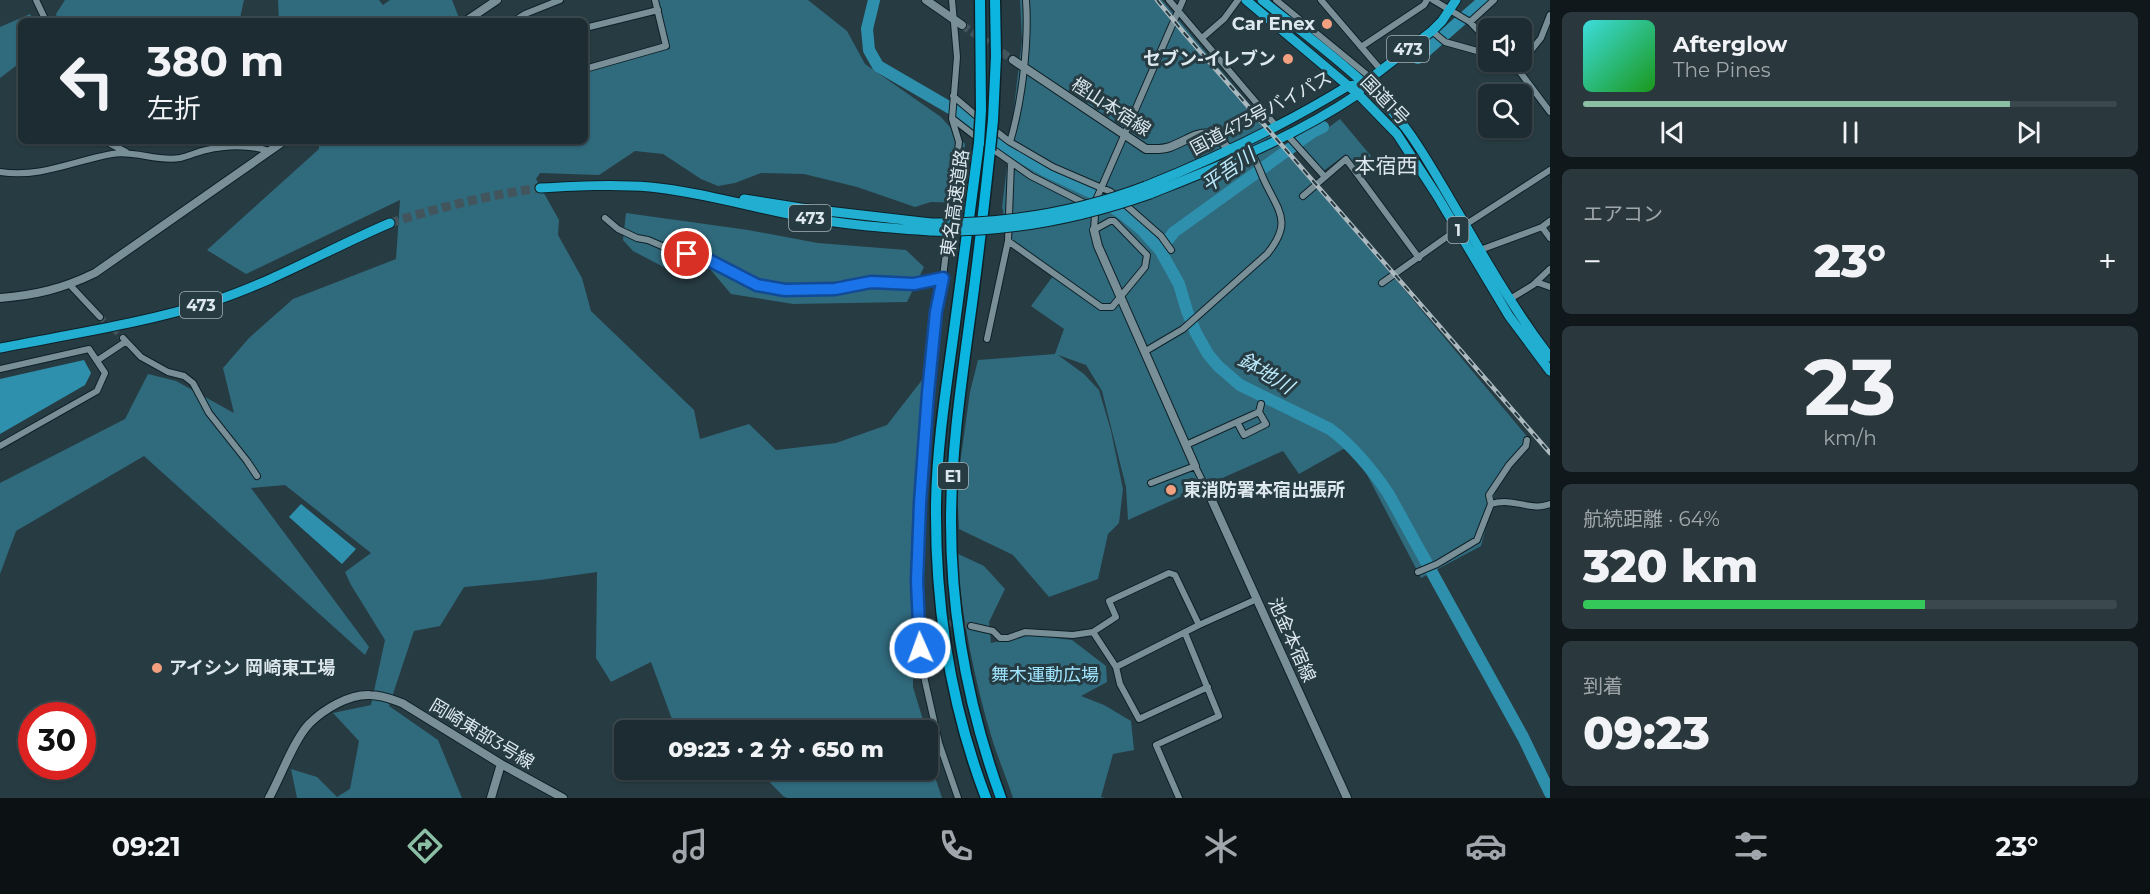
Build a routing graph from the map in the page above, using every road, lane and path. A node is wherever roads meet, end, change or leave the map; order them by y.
1 (36, 0) edge
2 (497, 0) edge
3 (560, 0) edge
4 (655, 0) edge
5 (926, 0) edge
6 (952, 0) edge
7 (980, 0) edge
8 (995, 0) edge
9 (1026, 0) edge
10 (1169, 0) edge
11 (1183, 0) edge
12 (1238, 0) edge
13 (1245, 0) edge
14 (1321, 0) edge
15 (1427, 0) edge
16 (1433, 0) edge
17 (1456, 0) edge
18 (1494, 0) edge
19 (1277, 1) edge
20 (1264, 2) edge
21 (658, 10) junction
22 (1450, 11) junction
23 (1178, 12) junction
24 (1550, 15) edge
25 (45, 18) edge
26 (470, 18) edge
27 (519, 18) edge
28 (954, 19) junction
29 (1470, 22) junction
30 (962, 25) tunnel mouth
31 (588, 27) edge
32 (1478, 30) edge
33 (1432, 31) junction
34 (1202, 38) junction
35 (1325, 40) junction
36 (1361, 48) junction
37 (1532, 49) edge
38 (1478, 51) edge
39 (1327, 54) junction
40 (1013, 60) tunnel mouth
41 (1023, 67) junction
42 (588, 68) edge
43 (1381, 70) junction
44 (1520, 72) edge
45 (1367, 81) junction
46 (1348, 86) junction
47 (1358, 94) junction
48 (952, 96) junction
49 (1550, 112) edge
50 (952, 119) junction
51 (1277, 127) junction
52 (1124, 135) junction
53 (1289, 137) junction
54 (1010, 142) junction
55 (111, 144) edge
56 (280, 144) edge
57 (1229, 150) junction
58 (270, 151) junction
59 (130, 154) junction
60 (1254, 157) junction
61 (1011, 163) junction
62 (1550, 170) edge
63 (0, 172) edge
64 (1325, 177) junction
65 (1101, 187) junction
66 (540, 188) tunnel mouth
67 (1148, 190) junction
68 (1303, 196) dead end
69 (1094, 209) junction
70 (604, 218) dead end
71 (1550, 221) edge
72 (390, 223) tunnel mouth
73 (1542, 226) junction
74 (1461, 227) junction
75 (1094, 230) junction
76 (1550, 238) edge
77 (1008, 241) junction
78 (1171, 250) dead end
79 (1480, 250) junction
80 (1419, 258) junction
81 (1550, 269) edge
82 (943, 278) junction
83 (1536, 282) junction
84 (1382, 283) dead end
85 (70, 285) junction
86 (1550, 287) edge
87 (0, 298) edge
88 (1121, 298) junction
89 (1510, 299) junction
90 (100, 317) tunnel mouth
91 (987, 339) dead end
92 (0, 348) edge
93 (1144, 352) junction
94 (1550, 357) edge
95 (98, 360) junction
96 (0, 369) edge
97 (1550, 371) edge
98 (1261, 404) dead end
99 (1259, 412) junction
100 (1237, 422) junction
101 (1527, 440) dead end
102 (1186, 445) junction
103 (0, 446) edge
104 (1195, 466) junction
105 (257, 476) dead end
106 (1151, 483) dead end
107 (1209, 494) joint
108 (1491, 504) junction
109 (1550, 504) edge
110 (1418, 572) dead end
111 (1257, 599) junction
112 (1199, 625) junction
113 (971, 626) tunnel mouth
114 (1093, 632) junction
115 (1185, 633) junction
116 (1116, 667) junction
117 (1208, 687) junction
118 (501, 764) junction
119 (270, 798) edge
120 (491, 798) edge
121 (563, 798) edge
122 (958, 798) edge
123 (986, 798) edge
124 (1001, 798) edge
125 (1179, 798) edge
126 (1347, 798) edge

1 - 25 street
2 - 26 street
3 - 27 street
4 - 21 street
5 - 28 street
6 - 28 street
7 - 123 highway, 東名高速道路 / E1, bridge
8 - 124 highway, 東名高速道路 / E1, bridge
9 - 41 street
10 - 23 street
11 - 23 street
12 - 34 street
13 - 46 highway, 国道1号 / 1
14 - 36 street
15 - 36 street
16 - 22 street
17 - 22 highway, 473
18 - 29 street
19 - 20 street
19 - 35 street
20 - 39 highway, 国道1号 / 1
21 - 31 street
21 - 42 street
22 - 29 street
22 - 33 highway, 473
23 - 34 street
23 - 52 street
24 - 37 street
28 - 30 street
28 - 48 street
29 - 32 street
33 - 38 street
33 - 43 highway, 473
34 - 51 street
35 - 39 street
35 - 45 street
36 - 43 street
39 - 45 highway, 国道1号 / 1
40 - 41 street, 樫山本宿線
41 - 52 street, 樫山本宿線
41 - 54 street
43 - 45 highway, 473
44 - 49 street
45 - 46 highway, 国道473号バイパス / 473
45 - 47 highway, 国道473号バイパス / 473
45 - 74 highway, 国道1号 / 1
46 - 47 highway, 国道1号 / 1
46 - 51 highway, 国道473号バイパス / 473
47 - 53 highway, 国道473号バイパス / 473
47 - 74 highway, 国道1号 / 1
48 - 50 street
48 - 54 street
50 - 61 street
50 - 82 street
51 - 57 highway, 国道473号バイパス / 473
52 - 57 street, 樫山本宿線
52 - 65 street
53 - 60 highway, 国道473号バイパス / 473
53 - 64 street
54 - 65 street
55 - 59 street
56 - 58 street
57 - 67 highway, 国道473号バイパス / 473
58 - 59 street
58 - 85 street
59 - 63 street
60 - 67 highway, 国道473号バイパス / 473
60 - 93 street
61 - 69 street
61 - 77 street
62 - 74 street
64 - 68 street
64 - 80 street
65 - 69 street
65 - 78 street
66 - 67 highway, 国道473号バイパス / 473, bridge
69 - 75 street
70 - 82 street
71 - 73 street
72 - 92 highway, 473
73 - 76 street
73 - 79 street
74 - 79 highway, 国道1号 / 1
74 - 80 street
74 - 97 highway, 国道1号 / 1
75 - 88 street
75 - 88 street
77 - 88 street
77 - 91 street
79 - 89 highway, 国道1号 / 1
80 - 84 street
81 - 83 street
82 - 122 street
83 - 86 street
83 - 89 street
85 - 87 street
85 - 90 street
88 - 93 street
89 - 94 highway, 国道1号 / 1
93 - 102 street
95 - 96 street
95 - 103 street
95 - 105 street
98 - 99 street
99 - 100 street
99 - 100 street
100 - 102 street
101 - 108 street
102 - 104 street
104 - 106 street
104 - 107 street
107 - 111 street, 池金本宿線
108 - 109 street
108 - 110 street
111 - 112 street
111 - 126 street, 池金本宿線
112 - 114 street
112 - 115 street
113 - 114 street
114 - 116 street
115 - 116 street
115 - 117 street
116 - 117 street
117 - 125 street
118 - 119 street, 岡崎東部3号線
118 - 120 street
118 - 121 street, 岡崎東部3号線

